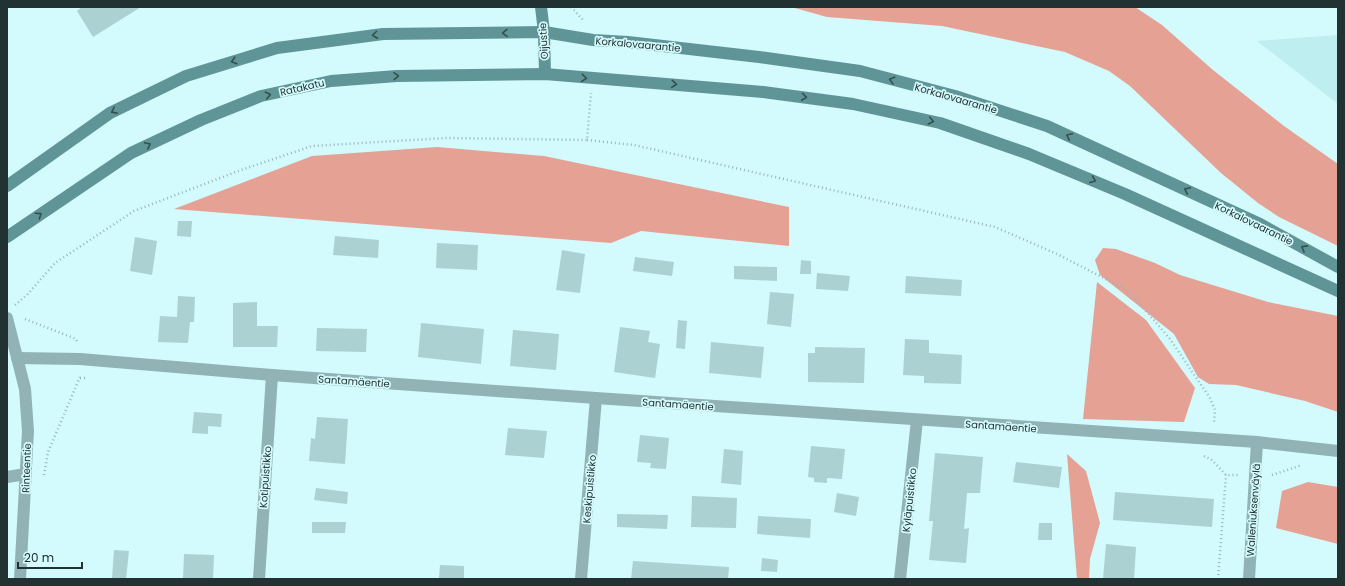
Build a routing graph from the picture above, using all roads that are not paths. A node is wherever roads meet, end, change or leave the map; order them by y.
1 (541, 7) edge
2 (544, 32) junction
3 (545, 74) junction
4 (7, 186) edge
5 (7, 237) edge
6 (1338, 267) edge
7 (1338, 291) edge
8 (9, 313) edge
9 (7, 348) edge
10 (17, 358) junction
11 (272, 375) junction
12 (596, 398) junction
13 (917, 420) junction
14 (1258, 442) junction
15 (1338, 450) edge
16 (26, 474) junction
17 (7, 477) edge
18 (20, 579) edge
19 (258, 579) edge
20 (581, 579) edge
21 (900, 579) edge
22 (1249, 579) edge

1 - 2 street, Oijustie
2 - 3 street, Oijustie
2 -> 4 street
6 -> 2 street, Korkalovaarantie
5 -> 3 street, Ratakatu
3 -> 7 street, Ratakatu
8 - 10 street, Rinteentie
9 - 10 street
10 - 11 street, Santamäentie
10 - 16 street, Rinteentie
11 - 12 street, Santamäentie
11 - 19 street, Kotipuistikko
12 - 13 street, Santamäentie
12 - 20 street, Keskipuistikko
13 - 14 street, Santamäentie
13 - 21 street, Kyläpuistikko
14 - 15 street, Santamäentie
14 - 22 street, Walleniuksenväylä
16 - 17 street
16 - 18 street, Rinteentie

